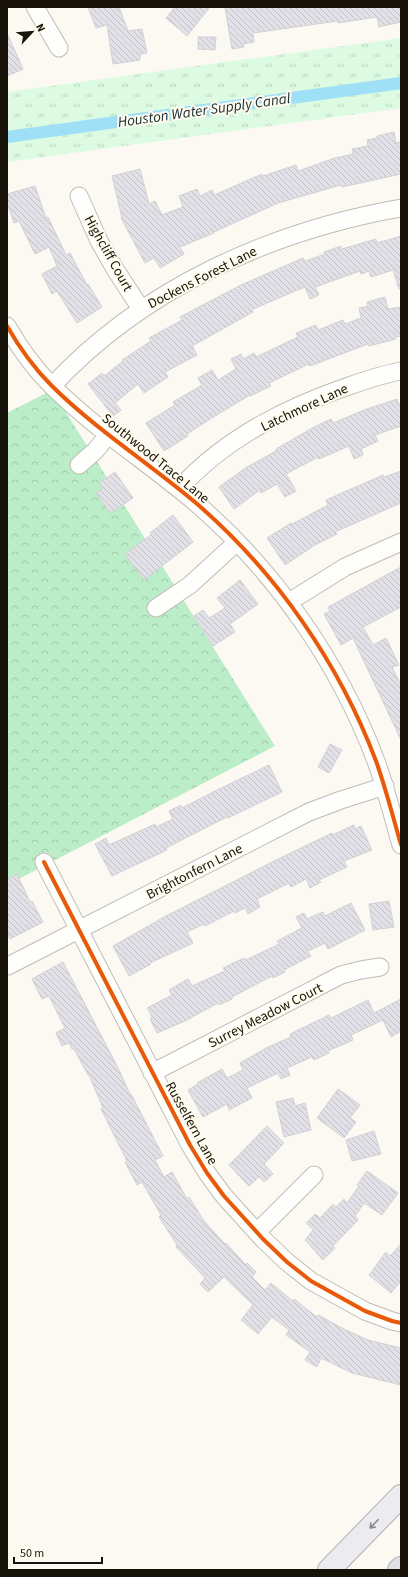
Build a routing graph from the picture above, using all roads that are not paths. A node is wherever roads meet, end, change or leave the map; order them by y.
1 (35, 7) edge
2 (60, 48) dead end
3 (79, 196) dead end
4 (401, 208) edge
5 (141, 309) junction
6 (7, 326) edge
7 (401, 370) edge
8 (52, 386) junction
9 (109, 434) junction
10 (79, 465) dead end
11 (179, 489) junction
12 (237, 542) junction
13 (401, 542) edge
14 (289, 602) junction
15 (156, 608) dead end
16 (385, 786) junction
17 (401, 845) edge
18 (44, 862) dead end
19 (79, 930) junction
20 (8, 966) dead end
21 (380, 967) dead end
22 (152, 1073) junction
23 (314, 1175) dead end
24 (257, 1232) junction
25 (401, 1323) edge
26 (401, 1496) edge
27 (401, 1568) edge
28 (329, 1570) edge
29 (399, 1570) edge

1 - 2 street
3 - 5 street, Highcliff Court
4 - 5 street, Dockens Forest Lane
5 - 8 street, Dockens Forest Lane
6 - 8 street, Southwood Trace Lane
7 - 11 street, Latchmore Lane
8 - 9 street, Southwood Trace Lane
9 - 10 street
9 - 11 street, Southwood Trace Lane
11 - 12 street, Southwood Trace Lane
12 - 14 street, Southwood Trace Lane
12 - 15 street
13 - 14 street
14 - 16 street, Southwood Trace Lane
16 - 17 street, Southwood Trace Lane
16 - 19 street, Brightonfern Lane
18 - 19 street, Russelfern Lane
19 - 20 street, Brightonfern Lane
19 - 22 street, Russelfern Lane
21 - 22 street, Surrey Meadow Court
22 - 24 street, Russelfern Lane
23 - 24 street
24 - 25 street, Russelfern Lane
26 -> 28 main road
27 - 29 highway

